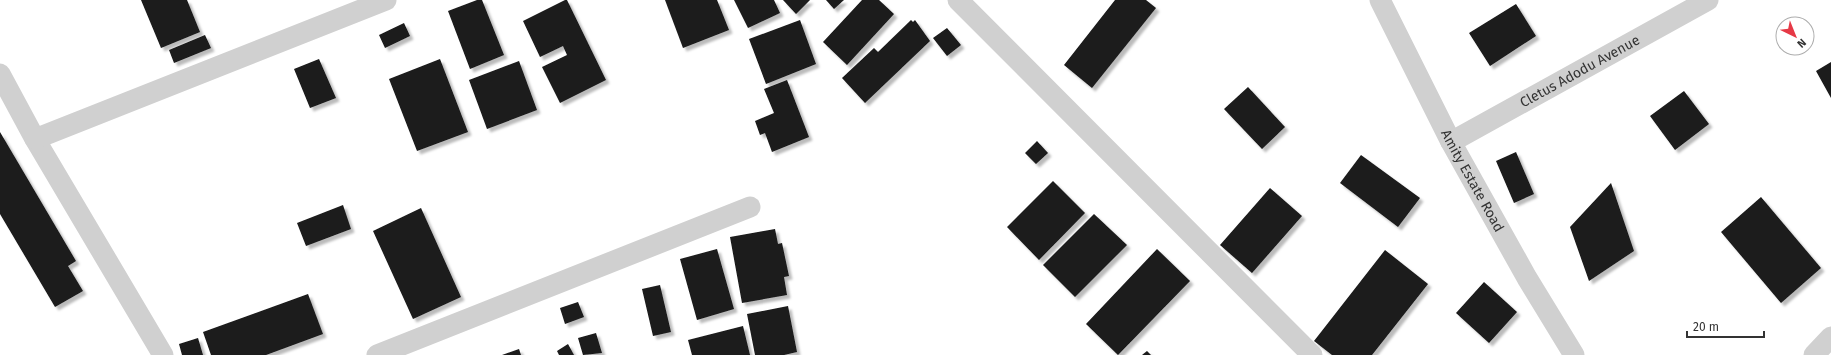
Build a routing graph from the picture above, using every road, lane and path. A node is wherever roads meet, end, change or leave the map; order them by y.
1 (386, 0) edge
2 (958, 0) edge
3 (1380, 0) edge
4 (1708, 0) edge
5 (0, 74) edge
6 (35, 139) junction
7 (1451, 142) junction
8 (750, 207) dead end
9 (1831, 337) edge
10 (164, 355) edge
11 (377, 355) edge
12 (1312, 355) edge
13 (1574, 355) edge
14 (1814, 355) edge

1 - 6 street
2 - 12 street
3 - 7 street, Amity Estate Road
4 - 7 street, Cletus Adodu Avenue
5 - 6 street
6 - 10 street
7 - 13 street, Amity Estate Road
8 - 11 street
9 - 14 street

